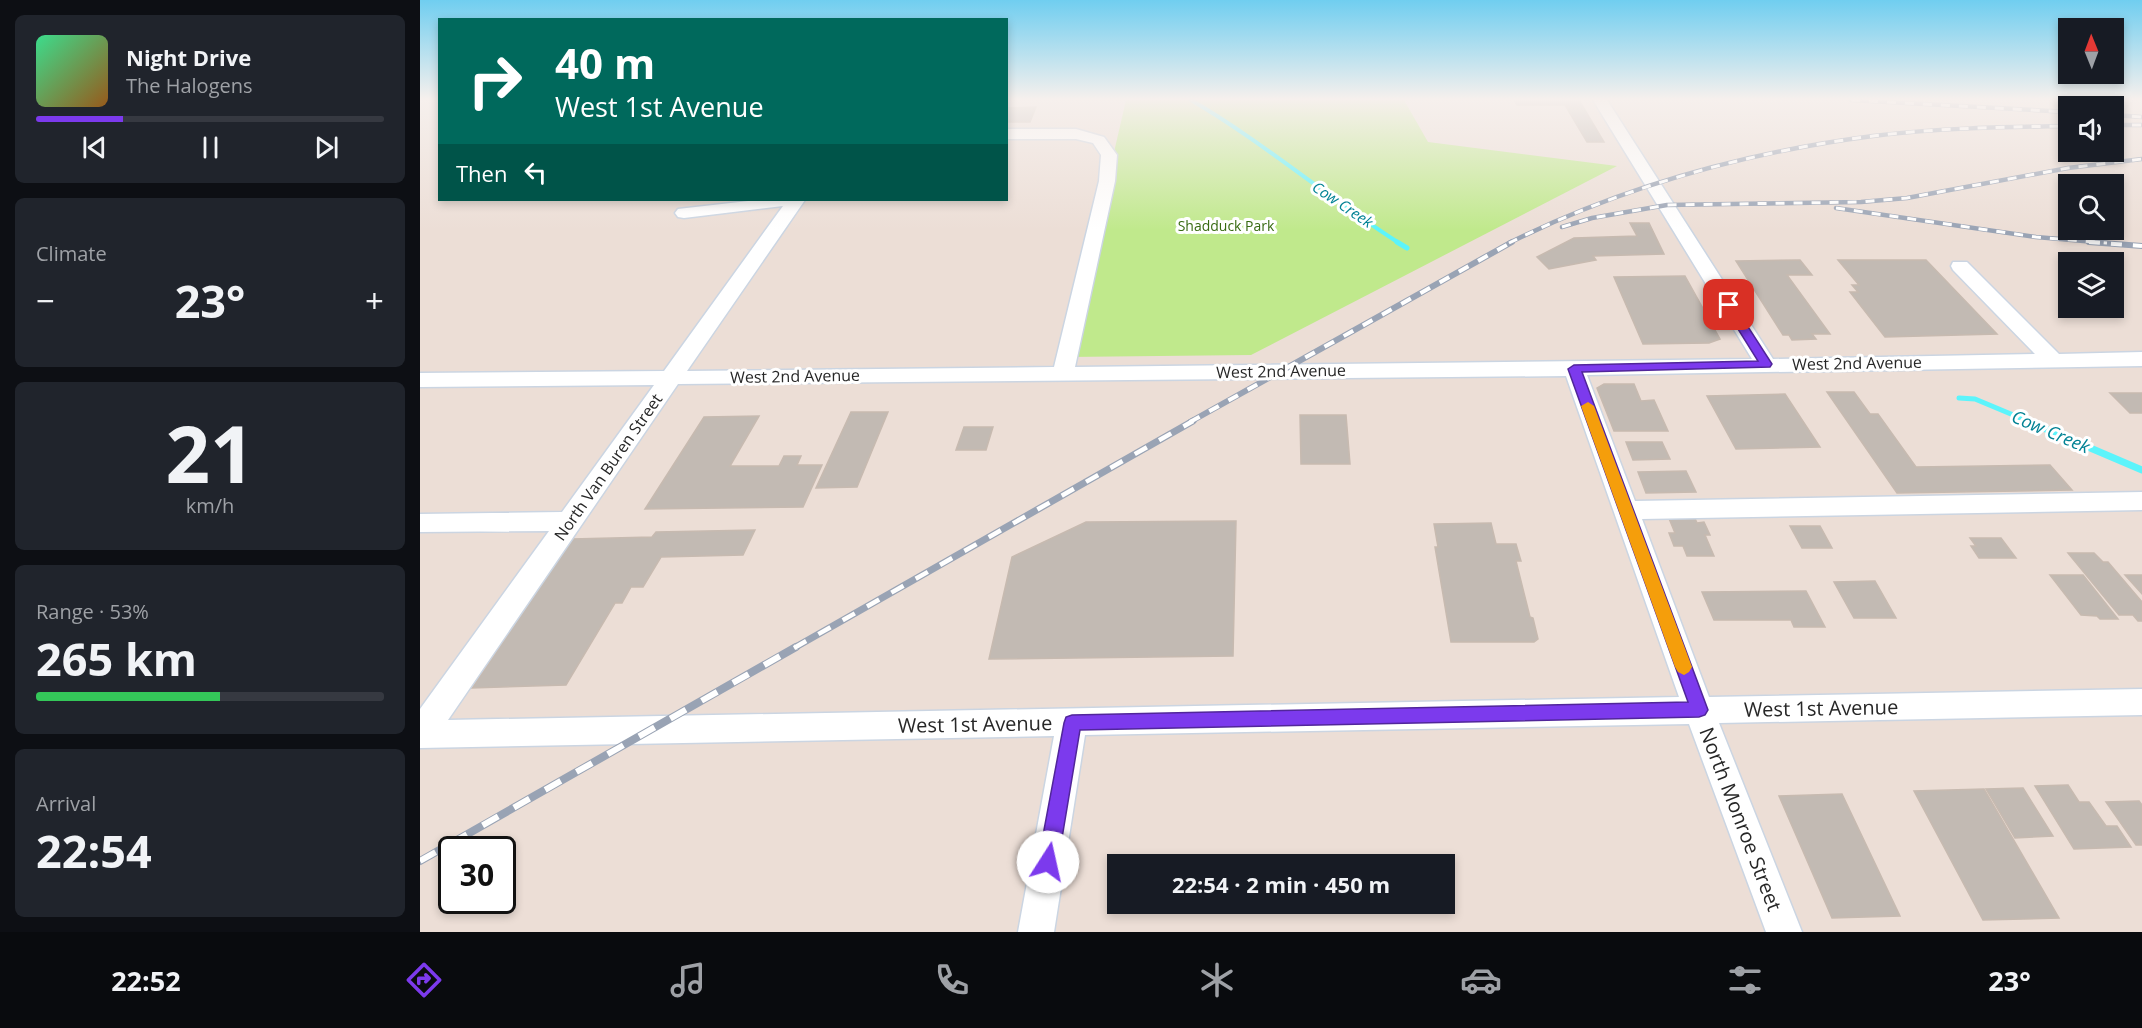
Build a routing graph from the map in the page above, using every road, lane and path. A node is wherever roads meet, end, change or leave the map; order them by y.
1 (1101, 143) edge
2 (1627, 143) edge
3 (780, 201) edge
4 (795, 201) edge
5 (684, 213) dead end
6 (1960, 266) dead end
7 (2142, 359) edge
8 (2053, 360) junction
9 (1766, 364) junction
10 (1574, 369) junction
11 (1063, 373) junction
12 (670, 377) junction
13 (420, 380) edge
14 (2142, 501) edge
15 (1626, 510) junction
16 (570, 521) junction
17 (420, 523) edge
18 (2142, 702) edge
19 (1699, 710) junction
20 (1072, 723) junction
21 (420, 734) edge
22 (1036, 932) edge
23 (1784, 932) edge

1 - 11 street
2 - 9 street
3 - 5 street
4 - 12 street, North Van Buren Street
6 - 8 street
7 - 8 street, West 2nd Avenue
8 - 9 street, West 2nd Avenue
9 - 10 street, West 2nd Avenue
10 - 11 street, West 2nd Avenue
10 - 15 street, North Monroe Street
11 - 12 street, West 2nd Avenue
12 - 13 street, West 2nd Avenue
12 - 16 street, North Van Buren Street
14 - 15 street
15 - 19 street, North Monroe Street
16 - 17 street
16 - 21 street, North Van Buren Street
18 - 19 street, West 1st Avenue
19 - 20 street, West 1st Avenue
19 - 23 street, North Monroe Street
20 - 21 street, West 1st Avenue
20 - 22 street

